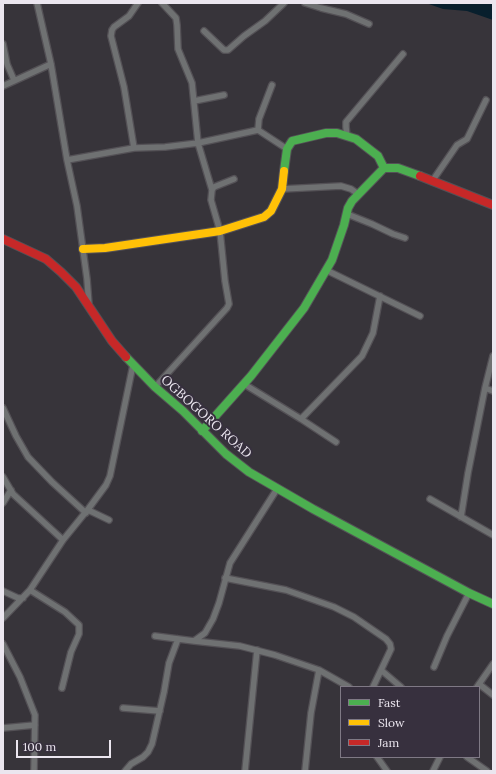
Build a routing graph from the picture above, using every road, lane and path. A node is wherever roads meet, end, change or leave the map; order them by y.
1 (37, 3) edge
2 (138, 3) edge
3 (162, 3) edge
4 (284, 3) edge
5 (305, 3) edge
6 (369, 24) dead end
7 (204, 31) dead end
8 (3, 44) edge
9 (403, 54) dead end
10 (51, 64) junction
11 (14, 80) junction
12 (272, 85) dead end
13 (3, 86) edge
14 (224, 95) dead end
15 (486, 100) dead end
16 (194, 101) junction
17 (258, 130) junction
18 (347, 136) junction
19 (198, 143) junction
20 (134, 148) junction
21 (287, 149) junction
22 (67, 160) junction
23 (384, 168) junction
24 (234, 180) dead end
25 (433, 180) junction
26 (282, 189) junction
27 (212, 190) junction
28 (358, 194) junction
29 (493, 205) edge
30 (347, 214) junction
31 (220, 231) junction
32 (405, 238) dead end
33 (3, 239) edge
34 (83, 249) junction
35 (326, 270) junction
36 (380, 296) junction
37 (89, 305) junction
38 (420, 316) dead end
39 (493, 356) edge
40 (133, 365) junction
41 (244, 384) junction
42 (155, 387) junction
43 (485, 388) junction
44 (493, 391) edge
45 (3, 408) edge
46 (301, 419) junction
47 (202, 431) junction
48 (336, 442) dead end
49 (3, 477) edge
50 (277, 488) junction
51 (11, 490) junction
52 (430, 499) dead end
53 (3, 502) edge
54 (87, 511) junction
55 (461, 518) junction
56 (109, 520) dead end
57 (493, 535) edge
58 (63, 540) junction
59 (225, 578) junction
60 (30, 590) junction
61 (3, 592) edge
62 (469, 593) junction
63 (22, 598) junction
64 (493, 604) edge
65 (3, 618) edge
66 (155, 636) dead end
67 (178, 639) junction
68 (194, 641) junction
69 (3, 644) edge
70 (257, 650) junction
71 (493, 664) edge
72 (434, 667) dead end
73 (319, 670) junction
74 (382, 670) junction
75 (347, 686) edge
76 (374, 686) edge
77 (400, 686) edge
78 (478, 686) edge
79 (480, 687) edge
80 (62, 688) dead end
81 (493, 695) edge
82 (122, 708) dead end
83 (160, 711) junction
84 (35, 726) junction
85 (3, 728) edge
86 (378, 758) edge
87 (440, 758) edge
88 (468, 758) edge
89 (34, 771) edge
90 (125, 771) edge
91 (245, 771) edge
92 (305, 771) edge
93 (387, 771) edge
94 (434, 771) edge
95 (487, 771) edge

1 - 10 street
2 - 20 street
3 - 16 street
4 - 7 street
5 - 6 street
8 - 11 street
9 - 18 street
10 - 11 street
10 - 22 street
11 - 13 street
12 - 17 street
14 - 16 street
15 - 25 street
16 - 19 street
17 - 19 street
17 - 21 street
18 - 21 street
18 - 23 street
19 - 20 street
19 - 27 street
20 - 22 street
21 - 26 street
22 - 34 street
23 - 25 street
23 - 28 street
24 - 27 street
25 - 29 street
26 - 28 street
26 - 31 street
27 - 31 street
28 - 30 street
30 - 32 street
30 - 35 street
31 - 34 street
31 - 42 street
33 - 37 street, OGBOGORO ROAD
34 - 37 street
35 - 36 street
35 - 41 street
36 - 38 street
36 - 46 street
37 - 40 street, OGBOGORO ROAD
39 - 43 street
40 - 42 street, OGBOGORO ROAD
40 - 54 street
41 - 46 street
41 - 47 street
42 - 47 street, OGBOGORO ROAD
43 - 44 street
43 - 55 street
45 - 54 street
46 - 48 street
47 - 50 street, OGBOGORO ROAD
49 - 51 street
50 - 59 street
50 - 62 street, OGBOGORO ROAD
51 - 53 street
51 - 58 street
52 - 55 street
54 - 56 street
54 - 58 street
55 - 57 street
58 - 60 street
59 - 68 street
59 - 74 street
60 - 63 street
60 - 80 street
61 - 63 street
62 - 64 street, OGBOGORO ROAD
62 - 72 street
63 - 65 street
66 - 67 street
67 - 68 street
67 - 83 street
68 - 70 street
69 - 84 street
70 - 73 street
70 - 91 street
71 - 78 street
73 - 75 street
73 - 92 street
74 - 76 street
74 - 77 street
79 - 81 street
82 - 83 street
83 - 90 street
84 - 85 street
84 - 89 street
86 - 93 street
87 - 94 street
88 - 95 street

